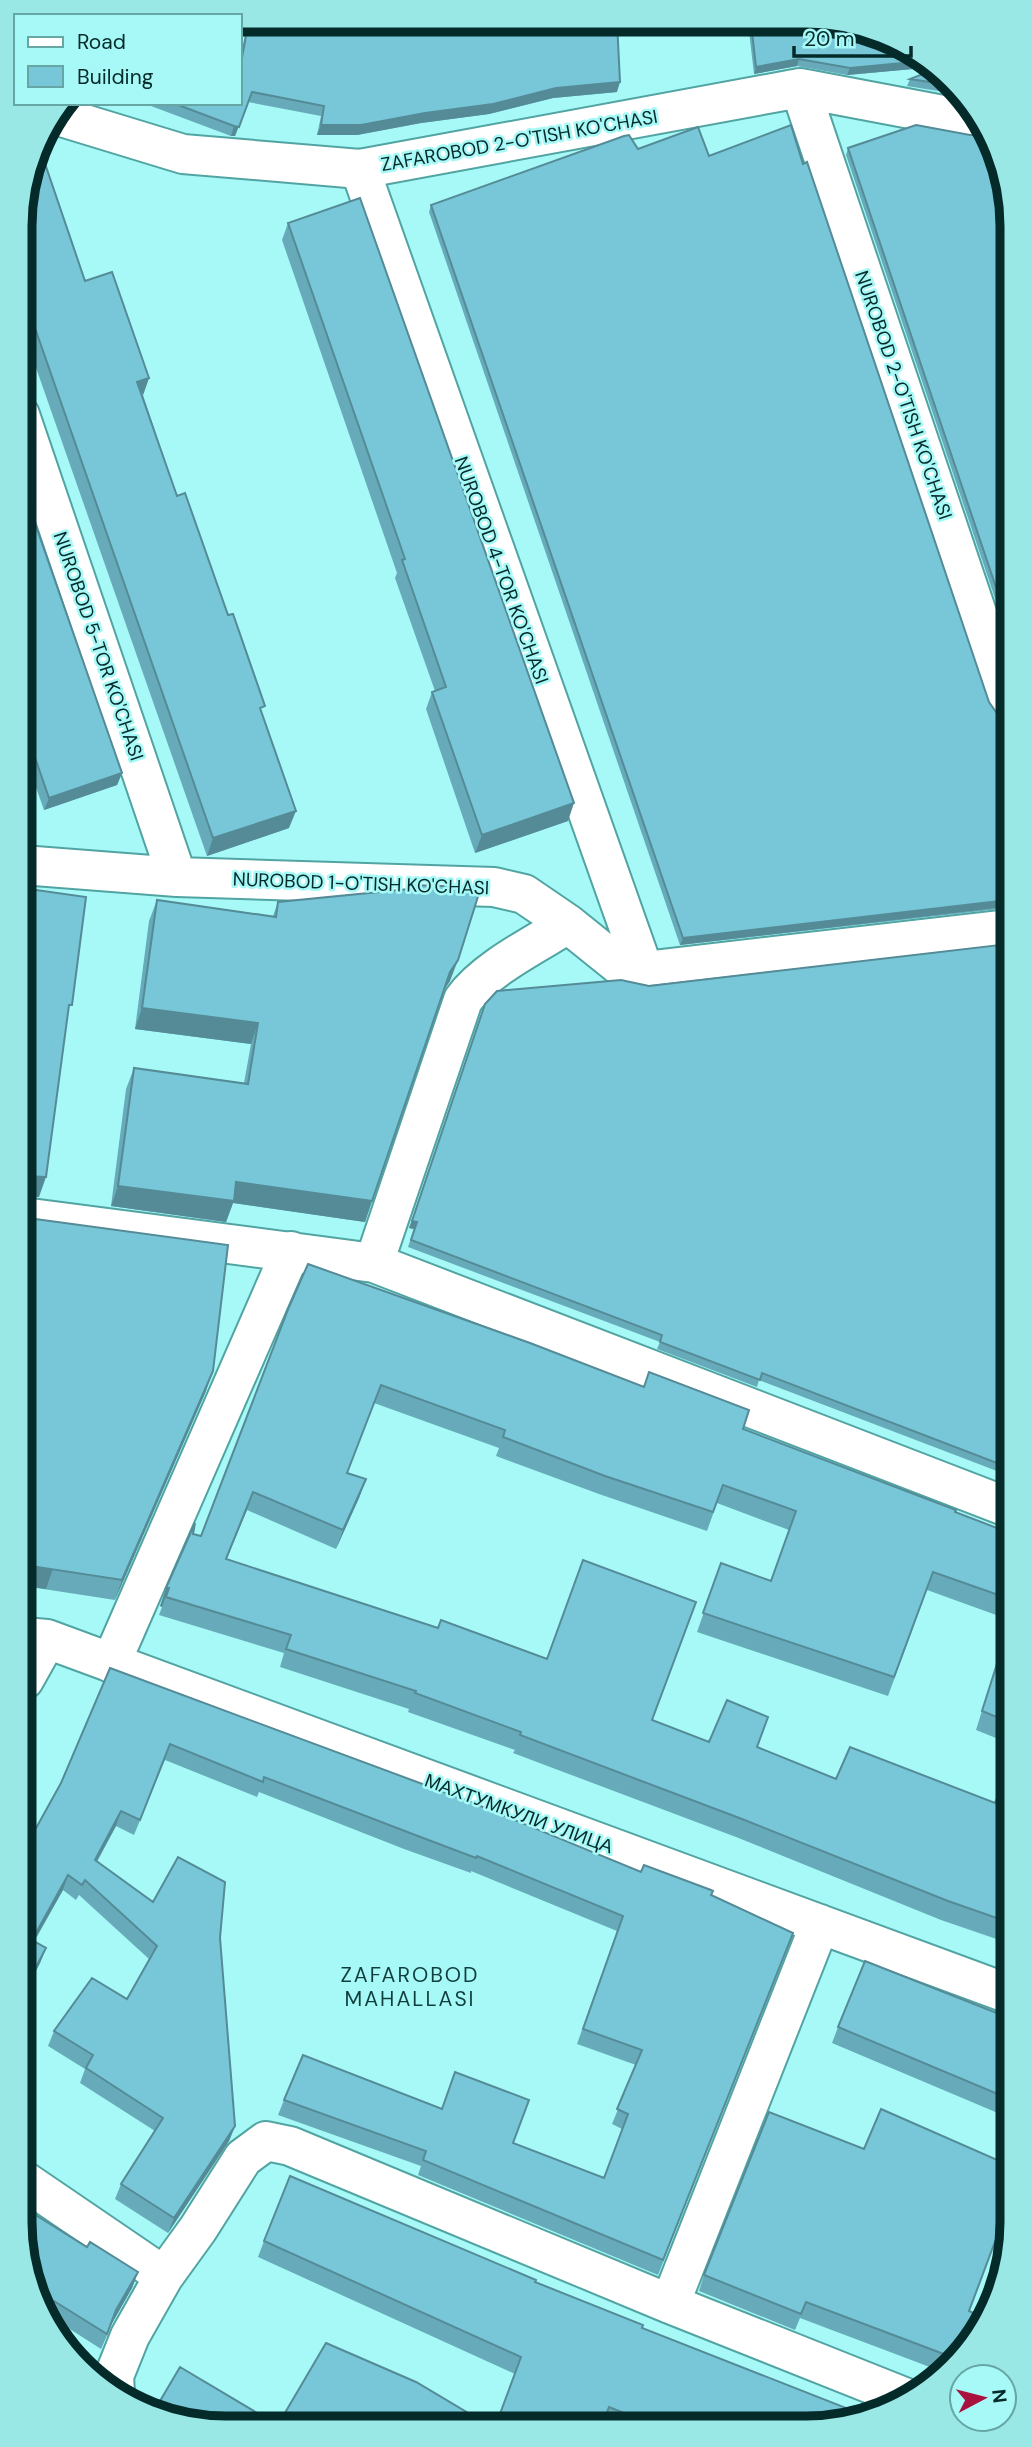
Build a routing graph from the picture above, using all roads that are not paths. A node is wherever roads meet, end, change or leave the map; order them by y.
1 (800, 88) junction
2 (64, 118) edge
3 (969, 120) edge
4 (360, 169) junction
5 (32, 450) edge
6 (1000, 681) edge
7 (32, 866) edge
8 (177, 877) junction
9 (568, 924) junction
10 (1000, 930) edge
11 (645, 971) junction
12 (32, 1218) edge
13 (291, 1251) junction
14 (374, 1263) junction
15 (1000, 1504) edge
16 (36, 1638) edge
17 (111, 1663) junction
18 (820, 1924) junction
19 (1000, 1991) edge
20 (32, 2186) edge
21 (164, 2276) junction
22 (670, 2304) junction
23 (114, 2380) edge
24 (896, 2394) edge

1 - 3 street, ZAFAROBOD 2-O'TISH KO'CHASI
1 - 4 street, ZAFAROBOD 2-O'TISH KO'CHASI
1 - 6 street, NUROBOD 2-O'TISH KO'CHASI
2 - 4 street, ZAFAROBOD 2-O'TISH KO'CHASI
4 - 11 street, NUROBOD 4-TOR KO'CHASI
5 - 8 street, NUROBOD 5-TOR KO'CHASI
7 - 8 street, NUROBOD 1-O'TISH KO'CHASI
8 - 9 street, NUROBOD 1-O'TISH KO'CHASI
9 - 11 street, NUROBOD 1-O'TISH KO'CHASI
9 - 14 street
10 - 11 street, NUROBOD 1-O'TISH KO'CHASI
12 - 13 street
13 - 14 street
13 - 17 street
14 - 15 street
16 - 17 street, МАХТУМКУЛИ УЛИЦА
17 - 18 street, МАХТУМКУЛИ УЛИЦА
18 - 19 street, МАХТУМКУЛИ УЛИЦА
18 - 22 street
20 - 21 street
21 - 22 street
21 - 23 street
22 - 24 street

